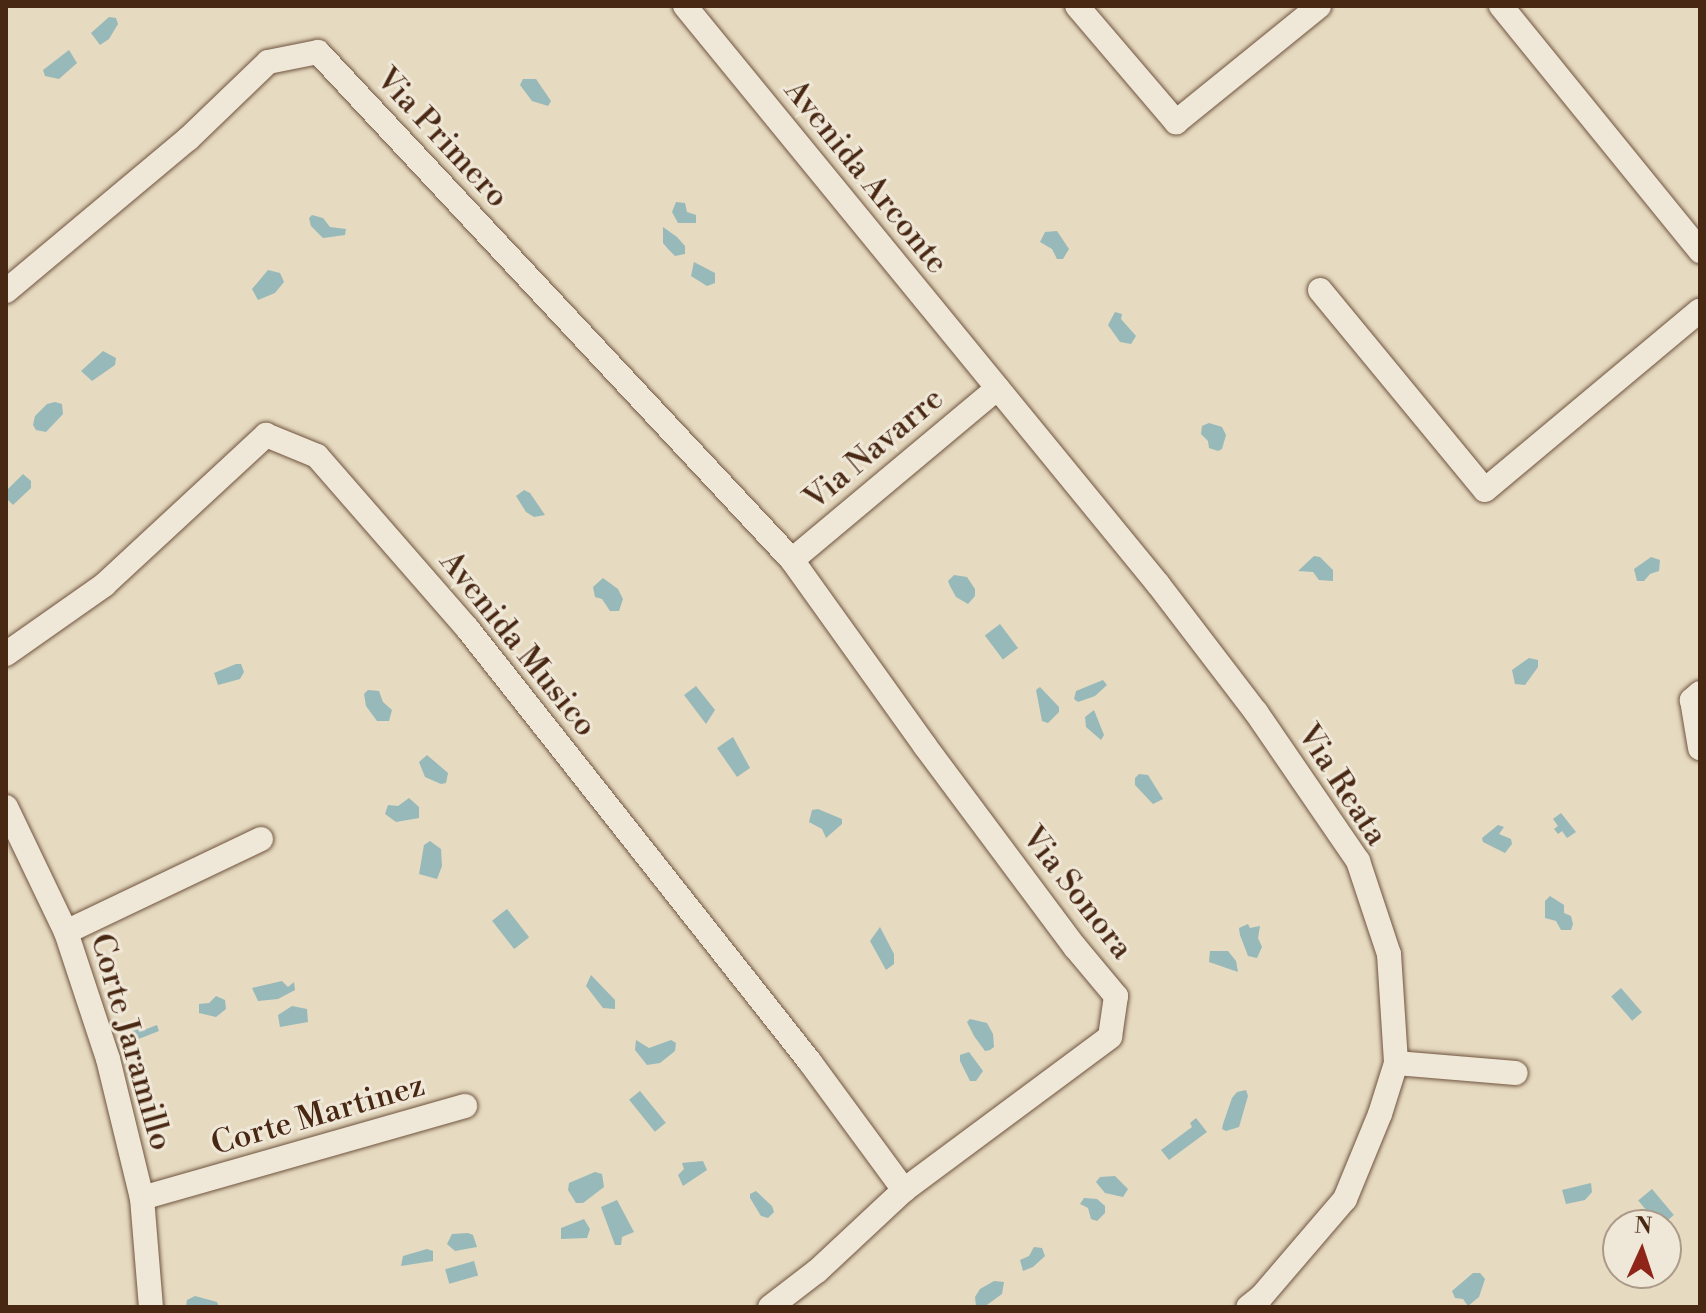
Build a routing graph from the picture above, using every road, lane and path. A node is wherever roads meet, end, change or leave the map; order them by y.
1 (685, 6) edge
2 (1077, 6) edge
3 (1319, 6) edge
4 (1501, 6) edge
5 (1700, 251) edge
6 (1320, 290) dead end
7 (6, 291) edge
8 (1700, 310) edge
9 (998, 388) junction
10 (792, 560) junction
11 (6, 654) edge
12 (1700, 693) edge
13 (1700, 748) edge
14 (6, 807) edge
15 (261, 839) dead end
16 (66, 932) junction
17 (1396, 1063) junction
18 (1516, 1073) dead end
19 (465, 1106) dead end
20 (904, 1190) junction
21 (142, 1198) junction
22 (151, 1307) edge
23 (770, 1307) edge
24 (1248, 1307) edge

1 - 9 street, Avenida Arconte
2 - 3 street
4 - 5 street
6 - 8 street
7 - 10 street, Via Primero
9 - 10 street, Via Navarre
9 - 17 street, Via Reata
10 - 20 street, Via Sonora
11 - 20 street, Avenida Musico
12 - 13 street
14 - 16 street, Corte Jaramillo
15 - 16 street
16 - 21 street, Corte Jaramillo
17 - 18 street
17 - 24 street, Via Reata
19 - 21 street, Corte Martinez
20 - 23 street, Via Sonora
21 - 22 street, Corte Jaramillo

